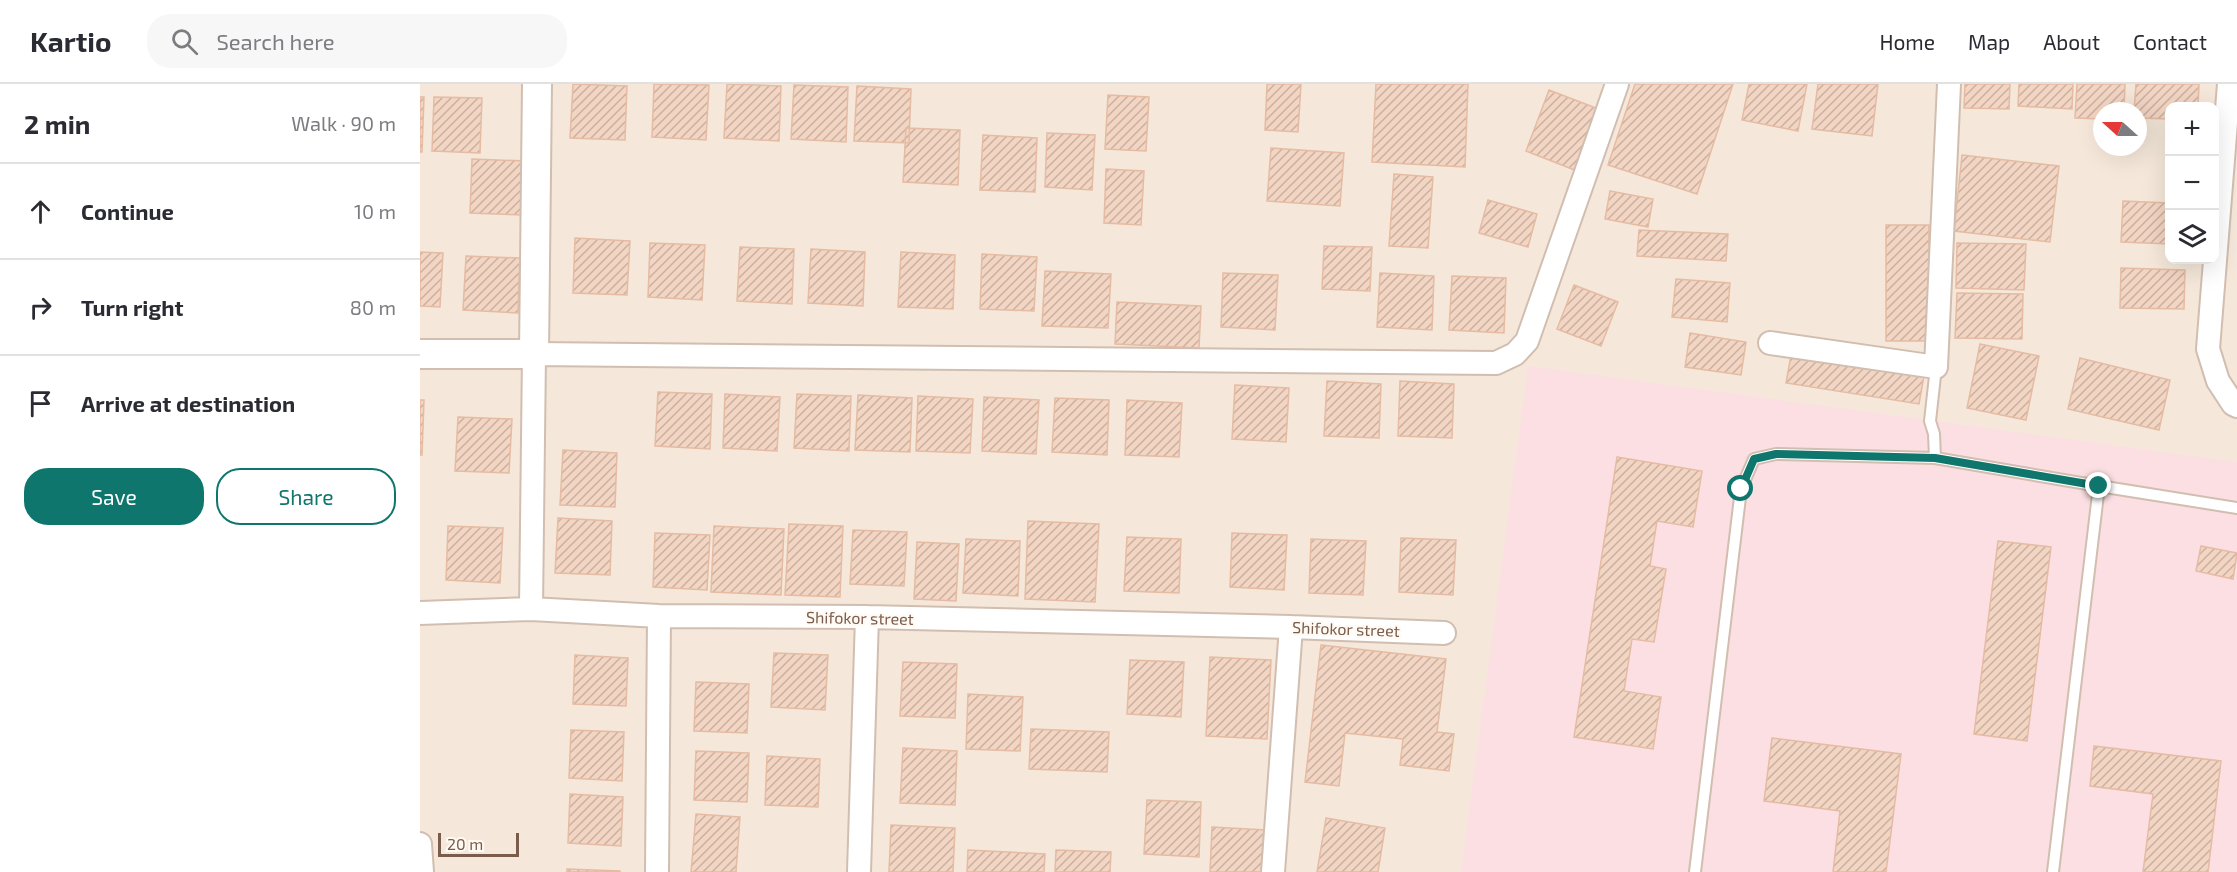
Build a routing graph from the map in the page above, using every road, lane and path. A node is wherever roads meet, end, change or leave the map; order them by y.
1 (537, 84) edge
2 (1617, 84) edge
3 (1949, 84) edge
4 (2229, 84) edge
5 (1770, 343) dead end
6 (420, 354) edge
7 (534, 354) junction
8 (1936, 367) junction
9 (2237, 406) edge
10 (1935, 458) junction
11 (2099, 486) junction
12 (2237, 508) edge
13 (531, 609) junction
14 (420, 613) edge
15 (659, 616) junction
16 (867, 617) junction
17 (1291, 627) junction
18 (1444, 633) dead end
19 (420, 844) edge
20 (422, 872) edge
21 (657, 872) edge
22 (860, 872) edge
23 (1273, 872) edge
24 (1695, 872) edge
25 (2053, 872) edge

1 - 7 street
2 - 7 street
3 - 8 street
4 - 9 street
5 - 8 street
6 - 7 street
7 - 13 street
8 - 10 lane
10 - 11 lane
10 - 24 lane
11 - 12 lane
11 - 25 lane
13 - 14 street, Shifokor street
13 - 15 street, Shifokor street
15 - 16 street, Shifokor street
15 - 21 street
16 - 17 street, Shifokor street
16 - 22 street
17 - 18 street, Shifokor street
17 - 23 street
19 - 20 street

